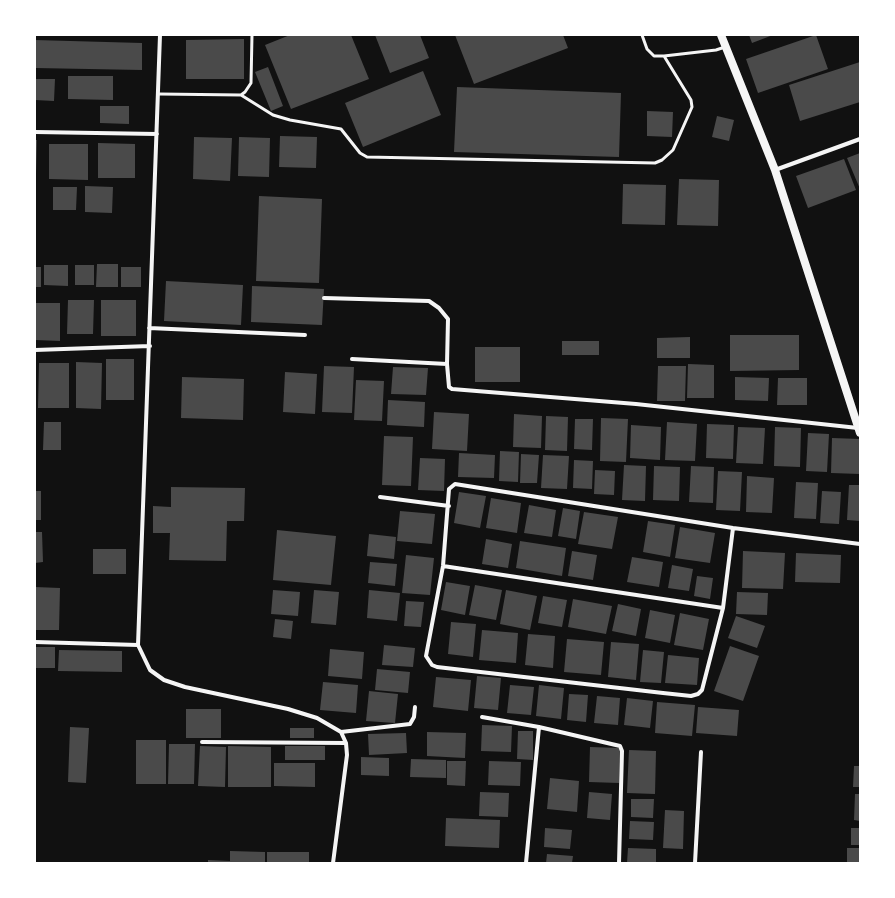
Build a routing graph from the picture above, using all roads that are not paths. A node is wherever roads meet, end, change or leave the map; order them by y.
1 (160, 35) edge
2 (252, 35) edge
3 (642, 35) edge
4 (722, 35) edge
5 (726, 47) junction
6 (664, 56) junction
7 (159, 94) junction
8 (241, 94) junction
9 (35, 132) edge
10 (157, 134) junction
11 (860, 139) edge
12 (775, 170) junction
13 (324, 298) dead end
14 (149, 328) junction
15 (305, 335) dead end
16 (150, 346) junction
17 (35, 350) edge
18 (352, 359) dead end
19 (447, 364) junction
20 (859, 430) edge
21 (380, 497) dead end
22 (450, 506) junction
23 (733, 528) junction
24 (860, 544) edge
25 (443, 566) junction
26 (722, 608) junction
27 (35, 642) edge
28 (138, 645) junction
29 (415, 707) dead end
30 (482, 717) dead end
31 (539, 727) junction
32 (341, 732) junction
33 (202, 742) dead end
34 (346, 743) junction
35 (701, 752) dead end
36 (333, 863) edge
37 (526, 863) edge
38 (619, 863) edge
39 (695, 863) edge

1 - 7 street
2 - 8 lane
3 - 6 lane
4 - 5 main road
5 - 6 lane
5 - 12 main road
6 - 8 lane
7 - 8 lane
7 - 10 street
9 - 10 street
10 - 14 street
11 - 12 street
12 - 20 main road
13 - 19 street
14 - 15 street
14 - 16 street
16 - 17 street
16 - 28 street
18 - 19 street
19 - 20 street
21 - 22 street
22 - 23 street
22 - 25 street
23 - 24 street
23 - 26 street
25 - 26 street
25 - 26 street
27 - 28 street
28 - 32 street
29 - 32 street
30 - 31 street
31 - 37 street
31 - 38 street
32 - 34 street
33 - 34 street
34 - 36 street
35 - 39 street

